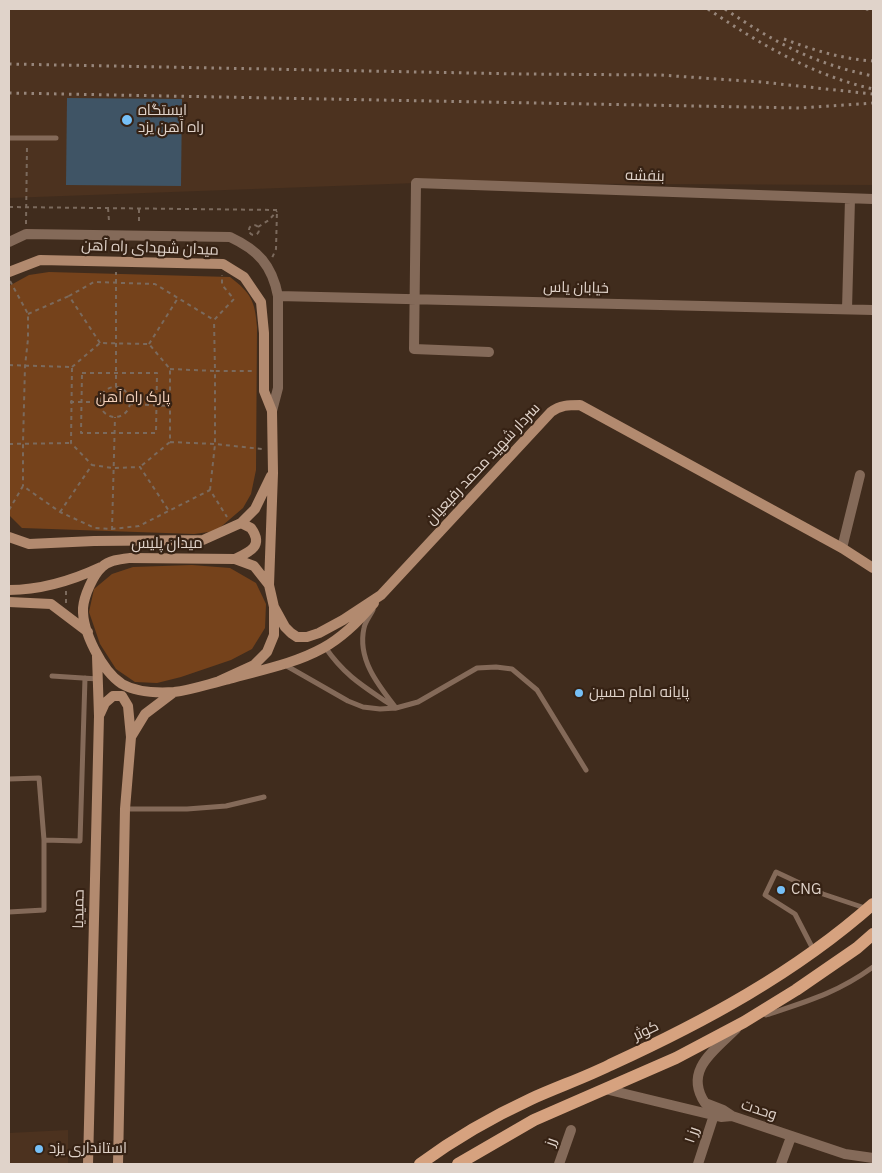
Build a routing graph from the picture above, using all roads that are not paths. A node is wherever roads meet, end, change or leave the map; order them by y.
1 (9, 138) edge
2 (56, 138) dead end
3 (850, 199) junction
4 (873, 199) edge
5 (9, 242) edge
6 (9, 272) edge
7 (278, 296) junction
8 (414, 299) junction
9 (847, 309) junction
10 (873, 310) edge
11 (489, 352) dead end
12 (272, 411) junction
13 (273, 473) junction
14 (860, 475) dead end
15 (237, 525) junction
16 (9, 537) edge
17 (842, 548) junction
18 (235, 559) junction
19 (102, 567) junction
20 (873, 568) edge
21 (268, 584) junction
22 (9, 590) edge
23 (381, 595) junction
24 (9, 602) edge
25 (274, 607) junction
26 (88, 632) junction
27 (325, 647) junction
28 (97, 654) junction
29 (284, 664) junction
30 (52, 676) dead end
31 (85, 678) junction
32 (98, 679) junction
33 (219, 682) junction
34 (174, 692) junction
35 (396, 708) junction
36 (99, 716) junction
37 (131, 736) junction
38 (586, 770) dead end
39 (9, 779) edge
40 (264, 797) dead end
41 (125, 809) junction
42 (44, 840) junction
43 (870, 906) edge
44 (9, 912) edge
45 (873, 934) edge
46 (814, 951) junction
47 (873, 967) edge
48 (744, 1022) junction
49 (605, 1089) junction
50 (714, 1116) junction
51 (732, 1116) junction
52 (572, 1130) dead end
53 (791, 1137) junction
54 (845, 1154) junction
55 (873, 1158) edge
56 (88, 1164) edge
57 (118, 1164) edge
58 (420, 1164) edge
59 (458, 1164) edge
60 (559, 1164) edge
61 (698, 1164) edge
62 (781, 1164) edge
63 (841, 1164) edge

1 - 2 lane
3 - 4 street, بنفشه
3 - 8 street, بنفشه
3 - 9 street
5 - 7 street
6 - 12 main road, میدان شهدای راه آهن
7 - 8 street, خیابان یاس
7 - 12 street
8 - 9 street, خیابان یاس
8 - 11 street
9 - 10 street, خیابان یاس
12 - 13 main road, میدان شهدای راه آهن
13 - 15 main road
13 - 21 main road, میدان شهدای راه آهن
14 - 17 street
15 - 16 main road
15 - 18 main road
17 - 20 main road, سردار شهید محمد رفیعیان
17 - 23 main road, سردار شهید محمد رفیعیان
18 - 19 main road, میدان پلیس
18 - 21 main road, میدان پلیس
19 - 22 main road
19 - 26 main road, میدان پلیس
21 - 25 main road, میدان پلیس
23 - 25 main road, سردار شهید محمد رفیعیان
23 - 27 main road
23 - 35 lane
24 - 26 main road
25 - 33 main road, میدان پلیس
26 - 28 main road, میدان پلیس
27 - 29 main road
27 - 35 lane
28 - 32 main road, حمیدیا
28 - 34 main road, میدان پلیس
29 - 33 main road
29 - 35 lane
30 - 31 lane
31 - 32 lane
31 - 42 lane
32 - 36 main road, حمیدیا
33 - 34 main road, میدان پلیس
34 - 37 main road
35 - 38 lane
36 - 37 main road
36 - 56 main road, حمیدیا
37 - 41 main road
39 - 42 lane
40 - 41 lane
41 - 57 main road
42 - 44 lane
43 - 46 main road, کوثر
43 - 46 lane
45 - 48 main road
46 - 58 main road, کوثر
47 - 48 lane
48 - 49 main road
48 - 51 street
49 - 50 street, وحدت
49 - 59 main road
50 - 51 street, وحدت
50 - 61 street, رز ۱
51 - 53 street, وحدت
52 - 60 street, رز
53 - 54 street, وحدت
53 - 62 street
54 - 55 street, وحدت
54 - 63 street

